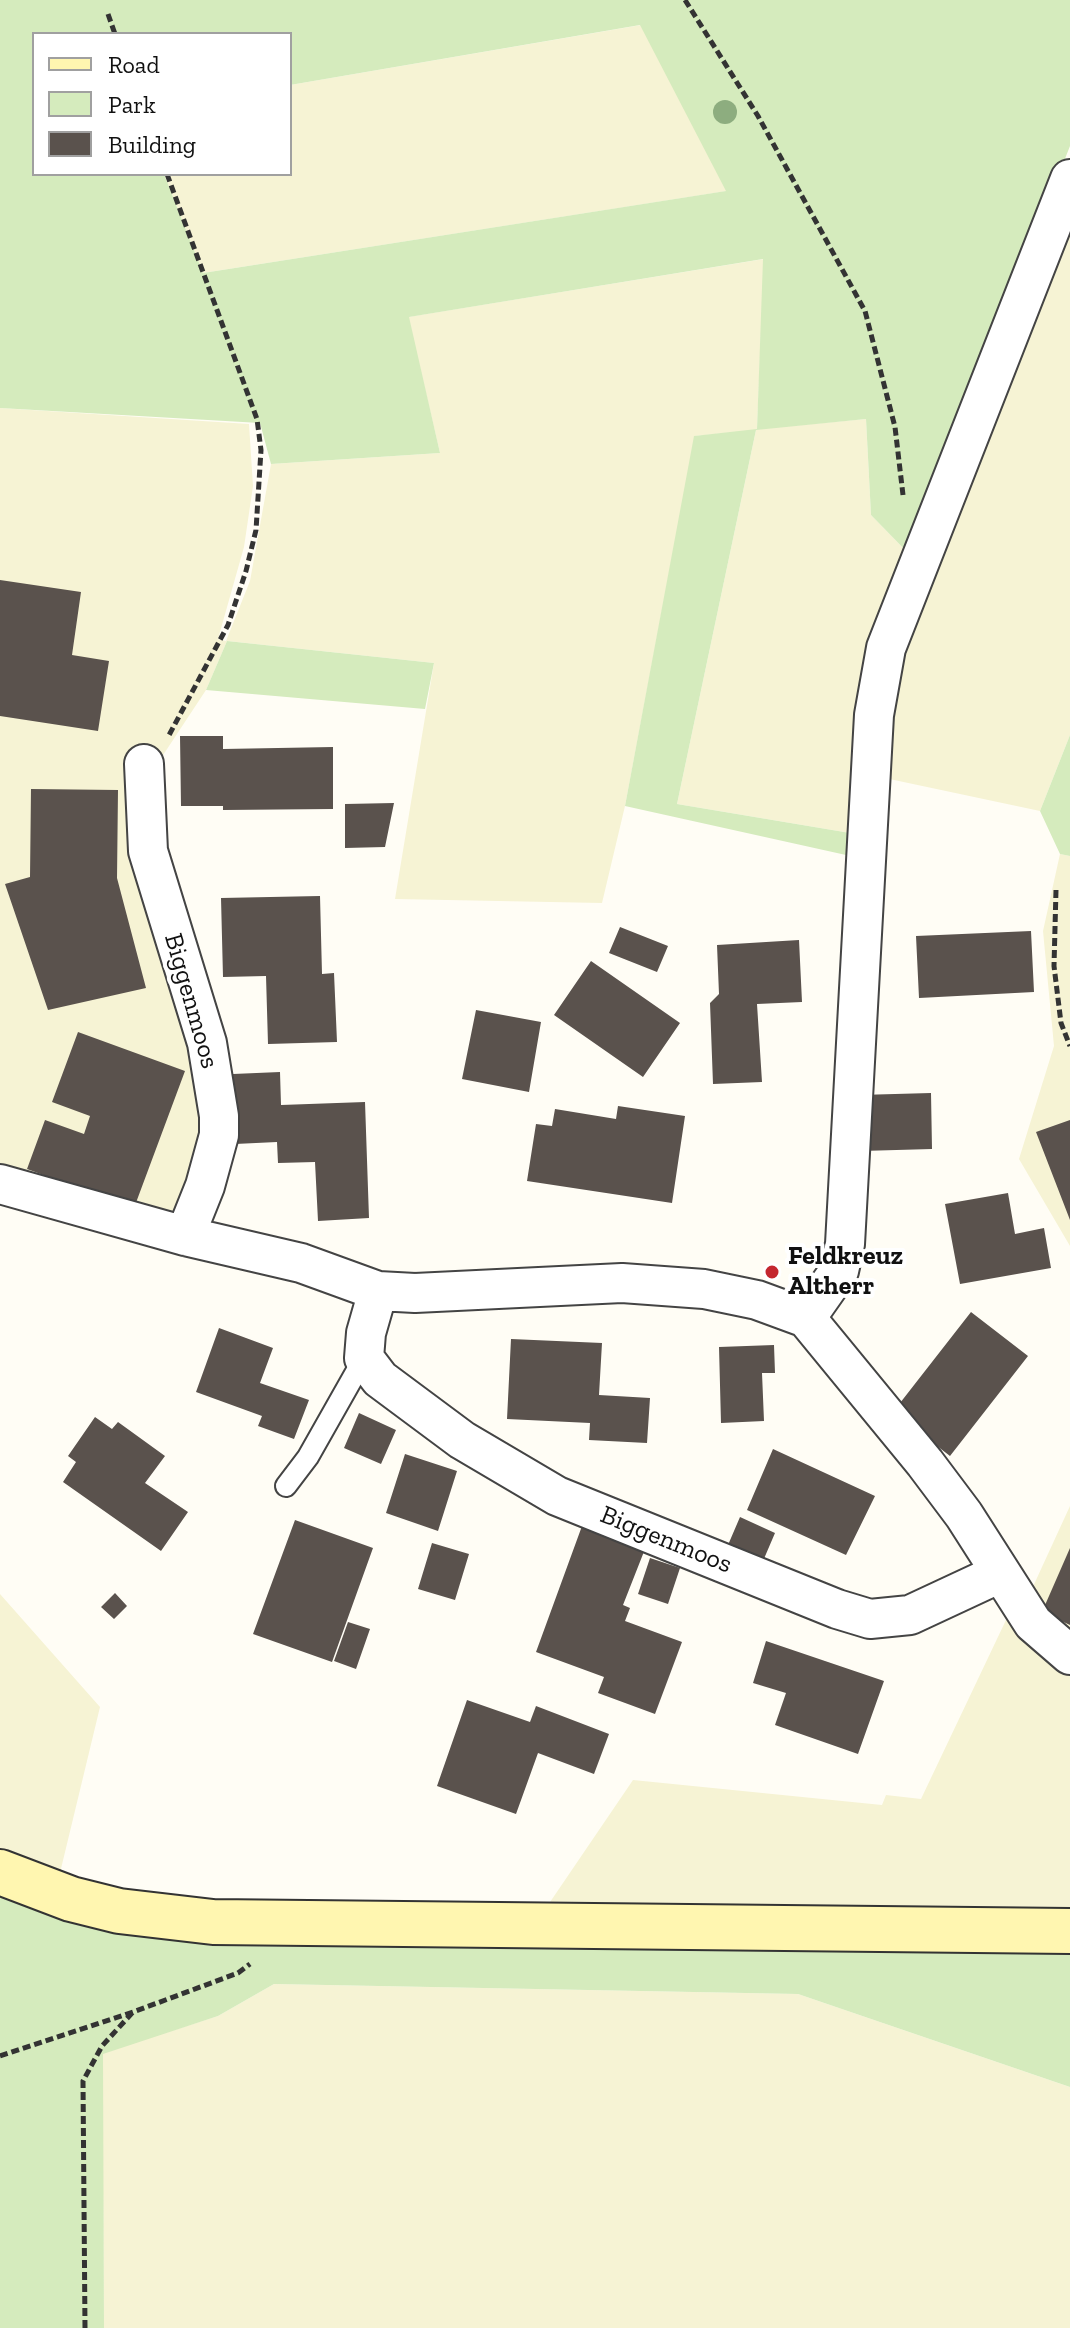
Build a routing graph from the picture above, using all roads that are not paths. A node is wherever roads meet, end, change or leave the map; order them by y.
1 (1070, 179) edge
2 (144, 764) road end
3 (0, 1184) edge
4 (185, 1236) junction
5 (378, 1291) junction
6 (806, 1318) junction
7 (364, 1358) junction
8 (286, 1486) dead end
9 (998, 1574) junction
10 (1070, 1655) edge
11 (0, 1872) edge
12 (1070, 1931) edge

1 - 6 street
2 - 4 street, Biggenmoos
3 - 4 street
4 - 5 street
5 - 6 street
5 - 7 street
6 - 9 street
7 - 8 lane
7 - 9 street, Biggenmoos
9 - 10 street
11 - 12 main road

